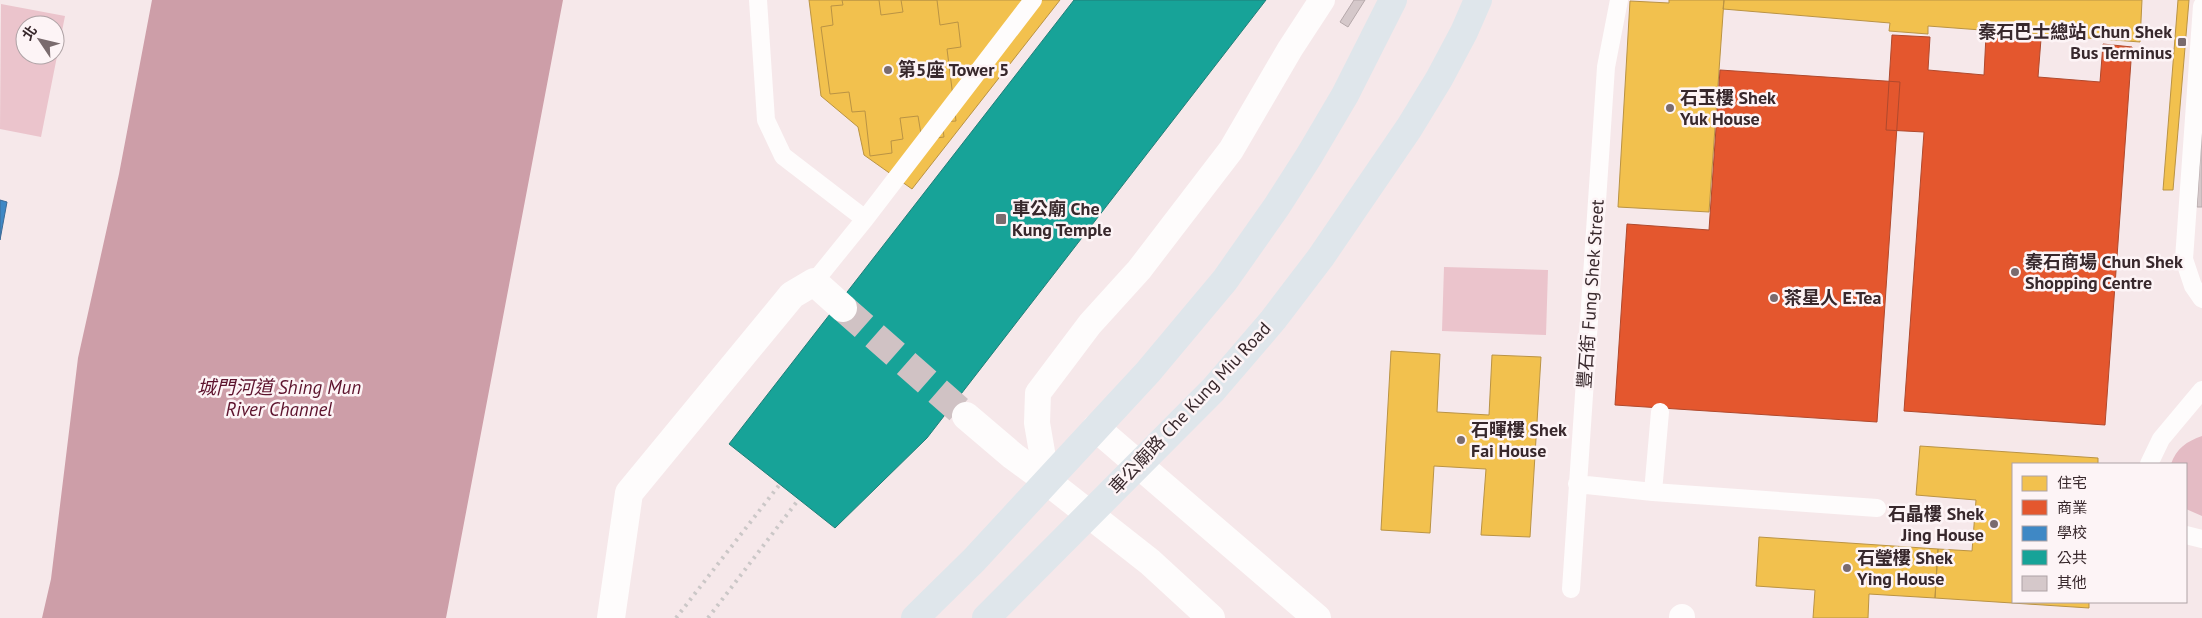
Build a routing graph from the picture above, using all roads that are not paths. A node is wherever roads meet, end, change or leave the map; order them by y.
1 (758, 0) edge
2 (1033, 0) edge
3 (1322, 0) edge
4 (1393, 0) edge
5 (1478, 0) edge
6 (1619, 0) edge
7 (2202, 6) edge
8 (865, 219) junction
9 (814, 282) junction
10 (2202, 299) edge
11 (843, 308) tunnel mouth
12 (2202, 390) edge
13 (1660, 412) dead end
14 (966, 416) tunnel mouth
15 (1096, 428) junction
16 (2149, 463) edge
17 (1138, 464) junction
18 (1048, 481) junction
19 (1577, 484) junction
20 (1653, 492) junction
21 (1877, 508) dead end
22 (1091, 514) junction
23 (2187, 535) edge
24 (2202, 540) edge
25 (1571, 589) dead end
26 (611, 618) edge
27 (914, 618) edge
28 (986, 618) edge
29 (1211, 618) edge
30 (1316, 618) edge

1 - 8 lane
2 - 8 lane
3 - 18 street
4 - 15 main road
5 - 17 main road, 車公廟路 Che Kung Miu Road
6 - 19 lane, 豐石街 Fung Shek Street
7 - 10 lane
8 - 9 lane
9 - 11 street
9 - 26 street
12 - 16 lane
13 - 20 lane
14 - 18 street
15 - 17 street
15 - 18 main road
17 - 22 main road, 車公廟路 Che Kung Miu Road
17 - 30 street
18 - 22 street
18 - 27 main road
19 - 20 lane
19 - 25 lane, 豐石街 Fung Shek Street
20 - 21 lane
22 - 28 main road, 車公廟路 Che Kung Miu Road
22 - 29 street
23 - 24 lane

